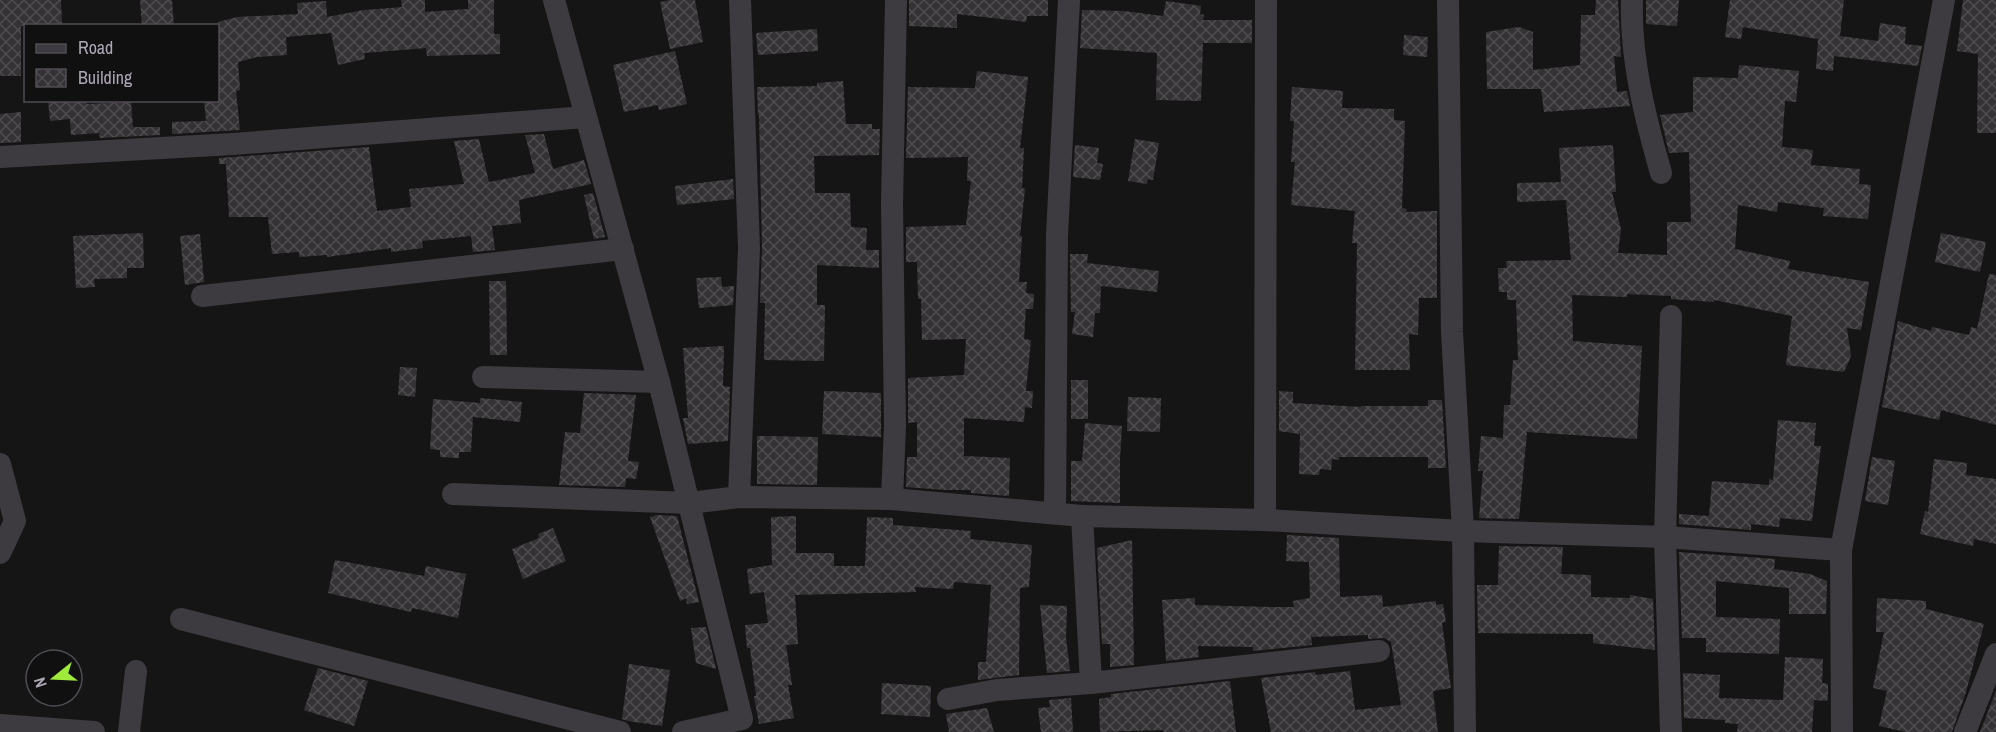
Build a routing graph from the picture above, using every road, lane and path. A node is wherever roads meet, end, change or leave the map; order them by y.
1 (554, 0) edge
2 (740, 0) edge
3 (896, 0) edge
4 (1069, 0) edge
5 (1266, 0) edge
6 (1448, 0) edge
7 (1632, 0) edge
8 (1944, 0) edge
9 (586, 117) junction
10 (0, 157) edge
11 (1661, 173) dead end
12 (623, 249) junction
13 (202, 296) dead end
14 (1671, 316) dead end
15 (483, 377) dead end
16 (659, 382) junction
17 (0, 465) edge
18 (453, 494) dead end
19 (739, 497) junction
20 (892, 499) junction
21 (690, 503) junction
22 (1056, 513) junction
23 (1082, 516) junction
24 (1265, 520) junction
25 (1463, 531) junction
26 (1665, 537) junction
27 (1841, 550) junction
28 (0, 553) edge
29 (181, 619) dead end
30 (1379, 651) dead end
31 (1996, 654) edge
32 (136, 671) dead end
33 (1091, 683) junction
34 (948, 699) dead end
35 (0, 725) edge
36 (94, 732) edge
37 (129, 732) edge
38 (620, 732) edge
39 (683, 732) edge
40 (1465, 732) edge
41 (1671, 732) edge
42 (1842, 732) edge
43 (1965, 732) edge

1 - 9 street
2 - 19 street
3 - 20 street
4 - 22 street
5 - 24 street
6 - 25 street
7 - 11 street
8 - 27 street
9 - 10 street
9 - 12 street
12 - 13 street
12 - 16 street
14 - 26 street
15 - 16 street
16 - 21 street
17 - 28 street
18 - 21 street
19 - 20 street
19 - 21 street
20 - 22 street
21 - 39 street
22 - 23 street
23 - 24 street
23 - 33 street
24 - 25 street
25 - 26 street
25 - 40 street
26 - 27 street
26 - 41 street
27 - 42 street
29 - 38 street
30 - 33 street
31 - 43 street
32 - 37 street
33 - 34 street
35 - 36 street

